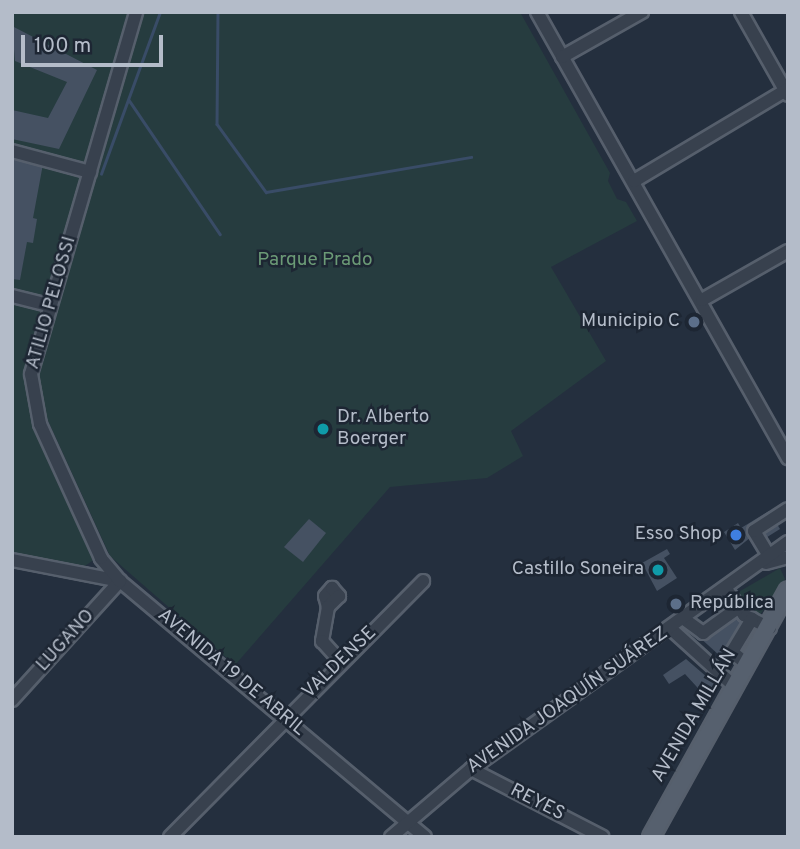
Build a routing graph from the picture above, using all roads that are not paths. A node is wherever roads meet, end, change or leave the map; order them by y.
1 (136, 12) edge
2 (537, 12) edge
3 (642, 12) edge
4 (741, 12) edge
5 (562, 57) junction
6 (787, 92) edge
7 (12, 151) edge
8 (90, 172) junction
9 (634, 181) junction
10 (788, 251) edge
11 (12, 296) edge
12 (702, 300) junction
13 (48, 305) junction
14 (788, 443) edge
15 (788, 458) edge
16 (784, 516) edge
17 (788, 542) edge
18 (769, 556) junction
19 (788, 558) edge
20 (12, 561) edge
21 (750, 571) junction
22 (120, 581) junction
23 (423, 581) dead end
24 (726, 589) junction
25 (788, 590) edge
26 (328, 607) dead end
27 (738, 607) junction
28 (778, 617) edge
29 (684, 619) junction
30 (752, 619) junction
31 (670, 628) junction
32 (341, 663) junction
33 (748, 665) junction
34 (735, 687) junction
35 (12, 700) edge
36 (284, 717) junction
37 (471, 769) junction
38 (407, 820) junction
39 (170, 837) edge
40 (391, 837) edge
41 (425, 837) edge
42 (603, 837) edge
43 (651, 837) edge

1 - 8 street, ATILIO PELOSSI
2 - 5 street
3 - 5 street
4 - 6 street
5 - 9 street
6 - 9 street
7 - 8 street
8 - 13 street, ATILIO PELOSSI
9 - 12 street
10 - 12 street
11 - 13 street
12 - 14 street
12 - 15 street
13 - 22 street, ATILIO PELOSSI
16 - 18 street
17 - 18 street, AVENIDA JOAQUÍN SUÁREZ
18 - 21 street, AVENIDA JOAQUÍN SUÁREZ
19 - 21 street, AVENIDA JOAQUÍN SUÁREZ
20 - 22 street, AVENIDA 19 DE ABRIL
21 - 24 street, AVENIDA JOAQUÍN SUÁREZ
22 - 35 street, LUGANO
22 - 36 street, AVENIDA 19 DE ABRIL
23 - 32 street, VALDENSE
24 - 27 street
24 - 29 street, AVENIDA JOAQUÍN SUÁREZ
25 - 28 main road, AVENIDA MILLÁN
26 - 32 street
27 - 29 street
27 - 30 street
28 - 30 street
28 - 33 main road, AVENIDA MILLÁN
29 - 31 street, AVENIDA JOAQUÍN SUÁREZ
30 - 33 street
31 - 34 street
31 - 37 street, AVENIDA JOAQUÍN SUÁREZ
32 - 36 street, VALDENSE
33 - 34 main road, AVENIDA MILLÁN
34 - 43 main road, AVENIDA MILLÁN
36 - 38 street, AVENIDA 19 DE ABRIL
36 - 39 street, VALDENSE
37 - 38 street, AVENIDA JOAQUÍN SUÁREZ
37 - 42 street, REYES
38 - 40 street, AVENIDA JOAQUÍN SUÁREZ
38 - 41 street, AVENIDA 19 DE ABRIL

